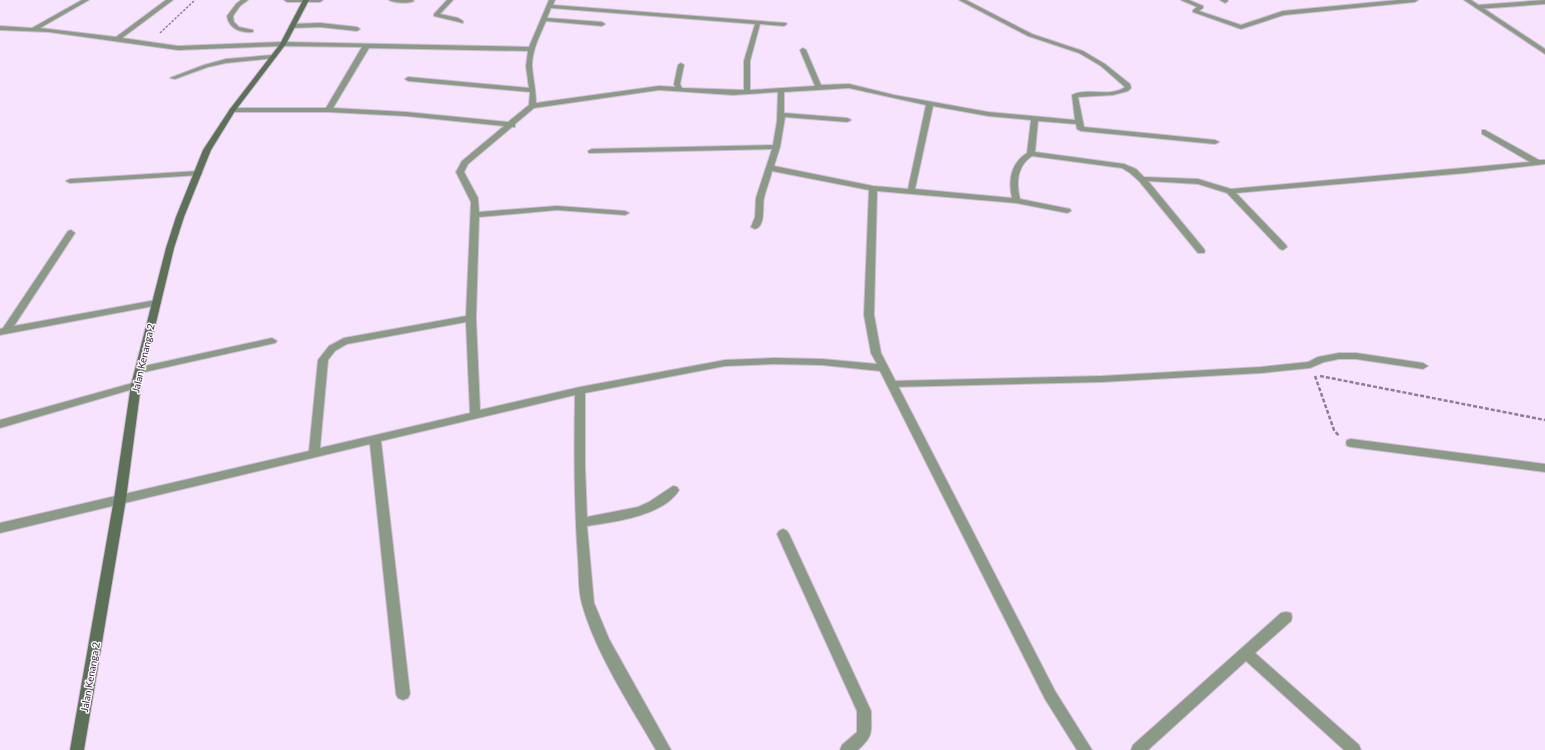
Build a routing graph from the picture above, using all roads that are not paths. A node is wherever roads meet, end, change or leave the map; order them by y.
1 (86, 0) edge
2 (170, 0) edge
3 (245, 0) edge
4 (287, 0) edge
5 (306, 0) edge
6 (320, 0) edge
7 (392, 0) edge
8 (450, 0) edge
9 (962, 0) edge
10 (1184, 0) edge
11 (1415, 0) edge
12 (1467, 0) edge
13 (411, 1) dead end
14 (1384, 2) edge
15 (1545, 2) edge
16 (551, 3) edge
17 (1478, 6) junction
18 (544, 19) junction
19 (461, 22) dead end
20 (758, 22) junction
21 (602, 24) dead end
22 (784, 24) dead end
23 (292, 26) junction
24 (0, 28) edge
25 (35, 28) junction
26 (357, 29) dead end
27 (252, 31) dead end
28 (116, 40) junction
29 (283, 44) junction
30 (368, 45) junction
31 (531, 49) junction
32 (803, 50) dead end
33 (1545, 52) edge
34 (273, 57) junction
35 (681, 65) dead end
36 (173, 78) dead end
37 (408, 79) dead end
38 (818, 86) junction
39 (679, 89) junction
40 (533, 90) junction
41 (780, 91) junction
42 (747, 92) junction
43 (930, 104) junction
44 (532, 106) junction
45 (232, 110) junction
46 (328, 110) junction
47 (781, 115) junction
48 (1035, 119) junction
49 (847, 120) dead end
50 (1079, 122) junction
51 (512, 125) junction
52 (1486, 132) dead end
53 (1215, 142) dead end
54 (776, 148) junction
55 (592, 151) dead end
56 (1031, 154) junction
57 (1541, 162) edge
58 (770, 168) junction
59 (198, 173) junction
60 (1142, 179) junction
61 (70, 181) dead end
62 (873, 188) junction
63 (911, 191) junction
64 (1230, 191) junction
65 (1016, 201) junction
66 (1067, 211) dead end
67 (625, 213) dead end
68 (474, 215) junction
69 (755, 227) dead end
70 (71, 233) dead end
71 (1283, 247) dead end
72 (1201, 251) dead end
73 (156, 303) junction
74 (471, 318) junction
75 (3, 331) edge
76 (272, 341) dead end
77 (1423, 366) dead end
78 (883, 368) junction
79 (140, 370) junction
80 (892, 384) junction
81 (136, 385) junction
82 (580, 390) junction
83 (475, 416) junction
84 (0, 424) edge
85 (375, 438) junction
86 (1351, 443) road end
87 (314, 453) junction
88 (1545, 468) edge
89 (673, 490) dead end
90 (120, 499) junction
91 (581, 524) junction
92 (0, 528) edge
93 (782, 534) dead end
94 (1286, 617) dead end
95 (1246, 653) junction
96 (403, 694) dead end
97 (78, 750) edge
98 (664, 750) edge
99 (847, 750) edge
100 (1084, 750) edge
101 (1138, 750) edge
102 (1354, 750) edge

1 - 25 street
2 - 28 street
3 - 27 street
4 - 5 street
5 - 6 street
5 - 23 main road, Jalan Kenanga 2
7 - 13 street
8 - 19 street
9 - 50 street
10 - 14 street
11 - 14 street
12 - 17 street
15 - 17 street
16 - 18 street
16 - 20 street
17 - 33 street
18 - 21 street
18 - 31 street
20 - 22 street
20 - 42 street
23 - 26 street
23 - 29 main road, Jalan Kenanga 2
24 - 25 street
25 - 28 street
28 - 29 street
29 - 30 street
29 - 34 main road, Jalan Kenanga 2
30 - 31 street
30 - 46 street
31 - 40 street
32 - 38 street
34 - 36 street
34 - 45 main road, Jalan Kenanga 2
35 - 39 street
37 - 40 street
38 - 41 street
38 - 43 street
39 - 42 street
39 - 44 street
40 - 44 street
41 - 42 street
41 - 47 street
43 - 48 street
43 - 63 street
44 - 51 street
45 - 46 street
45 - 59 main road, Jalan Kenanga 2
46 - 51 street
47 - 49 street
47 - 54 street
48 - 50 street
48 - 56 street
50 - 53 street
51 - 68 street
52 - 57 street
54 - 55 street
54 - 58 street
56 - 60 street
56 - 65 street
57 - 64 street
58 - 62 street
58 - 69 street
59 - 61 street
59 - 73 main road, Jalan Kenanga 2
60 - 64 street
60 - 72 street
62 - 63 street
62 - 78 street
63 - 65 street
64 - 71 street
65 - 66 street
67 - 68 street
68 - 74 street
70 - 75 street
73 - 75 street
73 - 79 main road, Jalan Kenanga 2
74 - 83 street
74 - 87 street
76 - 79 street
77 - 80 street
78 - 80 street
78 - 82 street
79 - 81 main road, Jalan Kenanga 2
80 - 100 street
81 - 84 street
81 - 90 main road, Jalan Kenanga 2
82 - 83 street
82 - 91 street
83 - 85 street
85 - 87 street
85 - 96 street
86 - 88 street
87 - 90 street
89 - 91 street
90 - 92 street
90 - 97 main road, Jalan Kenanga 2
91 - 98 street
93 - 99 street
94 - 95 street
95 - 101 street
95 - 102 street

